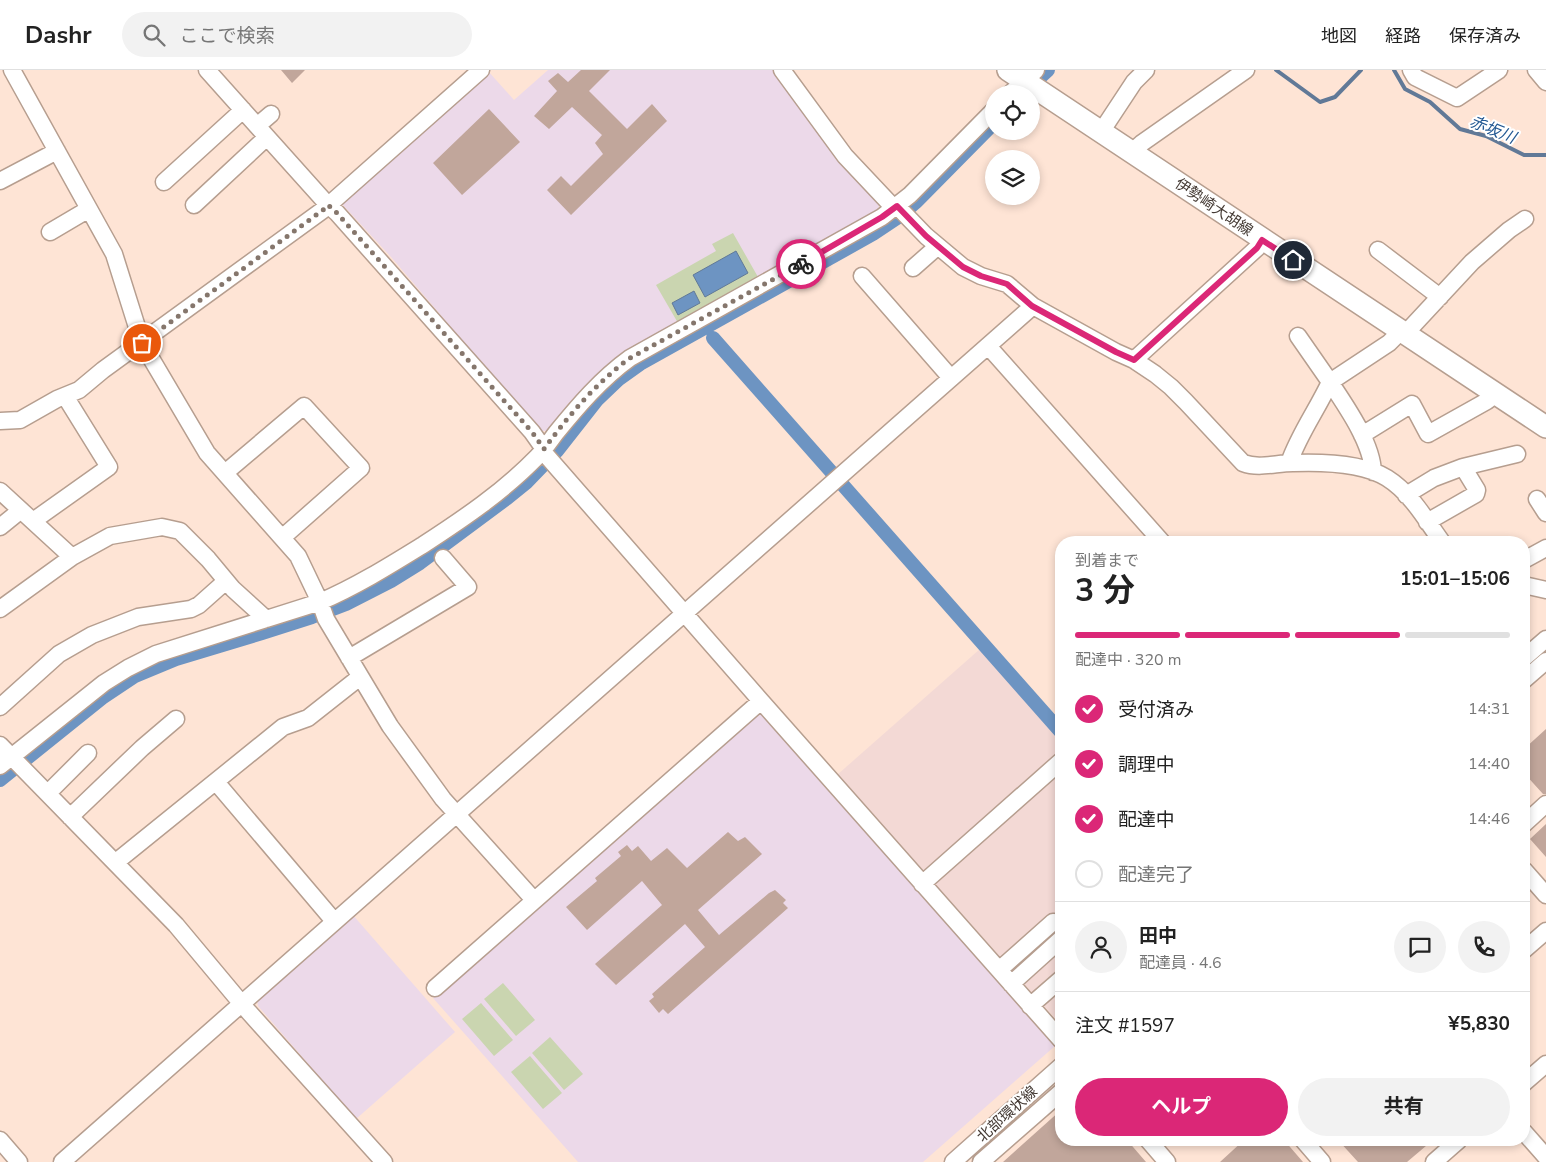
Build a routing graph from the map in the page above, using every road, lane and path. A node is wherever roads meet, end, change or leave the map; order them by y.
1 (12, 70) edge
2 (207, 70) edge
3 (481, 70) edge
4 (782, 70) edge
5 (1146, 70) edge
6 (1246, 70) edge
7 (1411, 70) edge
8 (1500, 70) edge
9 (1536, 70) edge
10 (1019, 79) edge
11 (1546, 82) edge
12 (243, 110) junction
13 (270, 114) dead end
14 (985, 119) edge
15 (262, 132) junction
16 (1101, 132) junction
17 (57, 151) junction
18 (1132, 152) junction
19 (0, 181) edge
20 (164, 182) dead end
21 (194, 205) dead end
22 (328, 205) junction
23 (89, 209) junction
24 (902, 213) junction
25 (1525, 219) dead end
26 (50, 232) dead end
27 (1262, 240) junction
28 (938, 246) junction
29 (1378, 250) dead end
30 (913, 268) dead end
31 (862, 276) dead end
32 (1440, 297) junction
33 (1032, 306) junction
34 (1403, 333) junction
35 (1298, 336) dead end
36 (142, 343) junction
37 (988, 346) junction
38 (1134, 360) junction
39 (951, 378) junction
40 (1330, 382) junction
41 (1496, 394) junction
42 (65, 396) junction
43 (0, 422) edge
44 (1546, 427) edge
45 (1362, 435) junction
46 (1517, 454) dead end
47 (548, 456) junction
48 (1289, 463) junction
49 (1463, 467) junction
50 (226, 472) junction
51 (1374, 472) junction
52 (0, 491) edge
53 (1406, 495) junction
54 (27, 516) junction
55 (1427, 522) junction
56 (0, 527) edge
57 (1157, 536) edge
58 (1438, 536) edge
59 (283, 537) junction
60 (1546, 548) edge
61 (72, 557) junction
62 (1530, 557) edge
63 (443, 558) dead end
64 (226, 581) junction
65 (1530, 586) edge
66 (1546, 590) edge
67 (320, 602) junction
68 (0, 609) edge
69 (684, 613) junction
70 (266, 619) junction
71 (1546, 639) edge
72 (1530, 653) edge
73 (350, 658) junction
74 (1546, 661) edge
75 (1530, 675) edge
76 (360, 676) junction
77 (761, 701) junction
78 (0, 707) edge
79 (176, 719) dead end
80 (88, 754) dead end
81 (4, 756) edge
82 (1055, 765) edge
83 (216, 782) junction
84 (48, 794) junction
85 (1546, 804) edge
86 (456, 813) junction
87 (70, 817) junction
88 (1530, 819) edge
89 (116, 862) junction
90 (1530, 877) edge
91 (922, 884) junction
92 (1546, 894) edge
93 (534, 900) junction
94 (334, 921) junction
95 (1055, 922) edge
96 (1546, 931) edge
97 (1055, 944) edge
98 (1530, 945) edge
99 (999, 970) junction
100 (1011, 984) junction
101 (1055, 984) edge
102 (435, 988) dead end
103 (241, 1004) junction
104 (1030, 1006) junction
105 (1055, 1033) edge
106 (1546, 1064) edge
107 (1055, 1071) edge
108 (1530, 1078) edge
109 (1055, 1097) edge
110 (1530, 1139) edge
111 (0, 1140) edge
112 (1153, 1146) edge
113 (1310, 1146) edge
114 (1452, 1146) edge
115 (1546, 1157) edge
116 (19, 1162) edge
117 (62, 1162) edge
118 (384, 1162) edge
119 (953, 1162) edge
120 (981, 1162) edge
121 (1167, 1162) edge
122 (1322, 1162) edge
123 (1434, 1162) edge

1 - 17 street
2 - 12 street
3 - 22 street
4 - 24 street
5 - 16 street
6 - 18 street
7 - 8 street
9 - 11 street
10 - 16 main road, 伊勢崎大胡線
12 - 15 street
12 - 20 street
13 - 15 street
14 - 24 street
15 - 21 street
15 - 22 street
16 - 18 main road, 伊勢崎大胡線
17 - 19 street
17 - 23 street
18 - 27 main road, 伊勢崎大胡線
22 - 36 street
22 - 47 street
23 - 26 street
23 - 36 street
24 - 28 street
24 - 47 street
25 - 32 street
27 - 34 main road, 伊勢崎大胡線
27 - 38 street
28 - 30 street
28 - 33 street
29 - 32 street
31 - 39 street
32 - 34 street
33 - 37 street
33 - 38 street
34 - 40 street
34 - 41 main road, 伊勢崎大胡線
35 - 40 street
36 - 42 street
36 - 50 street
37 - 39 street
37 - 57 street
38 - 48 street
39 - 69 street
40 - 45 street
40 - 48 street
41 - 44 main road, 伊勢崎大胡線
41 - 45 street
42 - 43 street
42 - 54 street
45 - 51 street
46 - 49 street
47 - 67 street
47 - 69 street
48 - 51 street
49 - 53 street
49 - 55 street
50 - 59 street
50 - 59 street
51 - 53 street
52 - 54 street
53 - 55 street
54 - 56 street
54 - 61 street
55 - 58 street
59 - 67 street
60 - 62 street
61 - 64 street
61 - 68 street
63 - 73 street
64 - 70 street
64 - 78 street
65 - 66 street
67 - 70 street
67 - 73 street
69 - 77 street
69 - 86 street
70 - 81 street
71 - 72 street
73 - 76 street
74 - 75 street
76 - 83 street
76 - 86 street
77 - 91 street
77 - 93 street
79 - 87 street
80 - 84 street
81 - 84 street
82 - 91 street
83 - 89 street
83 - 94 street
84 - 87 street
85 - 88 street
86 - 93 street
86 - 94 street
87 - 89 street
89 - 103 street
90 - 92 street
91 - 99 street
93 - 102 street
94 - 103 street
95 - 99 street
96 - 98 street
97 - 100 street
99 - 100 street
100 - 104 street
101 - 104 street
103 - 117 street
103 - 118 street
104 - 105 street
106 - 108 street
107 - 119 street, 北部環状線
109 - 120 street, 北部環状線
110 - 115 street
111 - 116 street
112 - 121 street
113 - 122 street
114 - 123 street

